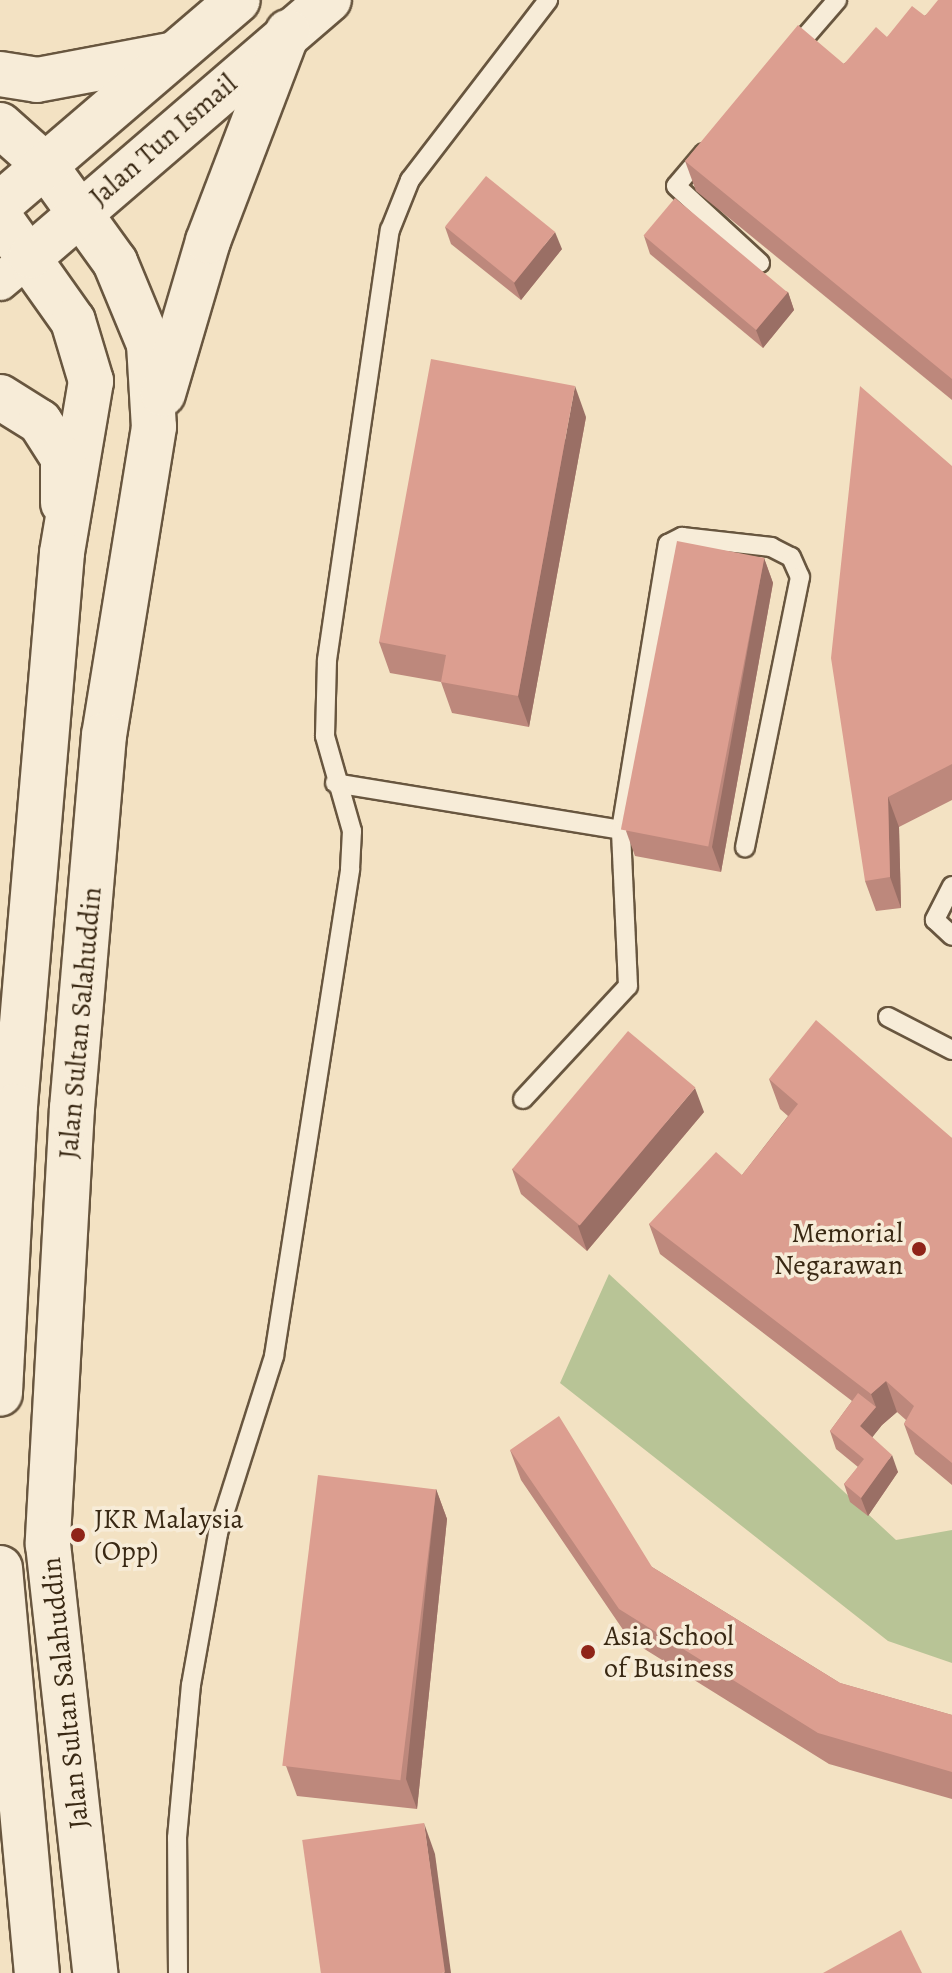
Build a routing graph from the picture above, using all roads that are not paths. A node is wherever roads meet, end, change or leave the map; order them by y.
1 (238, 0) edge
2 (329, 0) edge
3 (548, 0) edge
4 (837, 0) edge
5 (288, 32) junction
6 (175, 54) junction
7 (776, 70) edge
8 (0, 74) edge
9 (0, 125) edge
10 (716, 140) edge
11 (45, 165) junction
12 (0, 204) edge
13 (80, 212) junction
14 (0, 218) edge
15 (760, 263) dead end
16 (15, 269) edge
17 (0, 397) edge
18 (154, 427) junction
19 (62, 553) junction
20 (335, 783) junction
21 (621, 830) junction
22 (745, 847) dead end
23 (952, 886) edge
24 (952, 936) edge
25 (888, 1017) dead end
26 (952, 1050) edge
27 (523, 1099) dead end
28 (0, 1394) edge
29 (0, 1568) edge
30 (37, 1973) edge
31 (95, 1973) edge
32 (178, 1973) edge

1 - 6 street, Jalan Tun Ismail
2 - 5 street, Jalan Tun Ismail
3 - 20 lane
4 - 7 lane
5 - 13 street, Jalan Tun Ismail
5 - 18 street
6 - 8 street
6 - 11 street, Jalan Tun Ismail
9 - 11 street, Jalan Sultan Salahuddin
10 - 15 lane
11 - 12 street, Jalan Tun Ismail
11 - 13 street, Jalan Sultan Salahuddin
13 - 16 street, Jalan Tun Ismail
13 - 18 street, Jalan Sultan Salahuddin
14 - 16 street, Jalan Sultan Salahuddin
16 - 19 street, Jalan Sultan Salahuddin
17 - 19 street
18 - 31 street, Jalan Sultan Salahuddin
19 - 28 street, Jalan Sultan Salahuddin
20 - 21 lane
20 - 32 lane
21 - 22 lane
21 - 27 lane
23 - 24 lane
25 - 26 lane
29 - 30 street, Jalan Sultan Salahuddin

